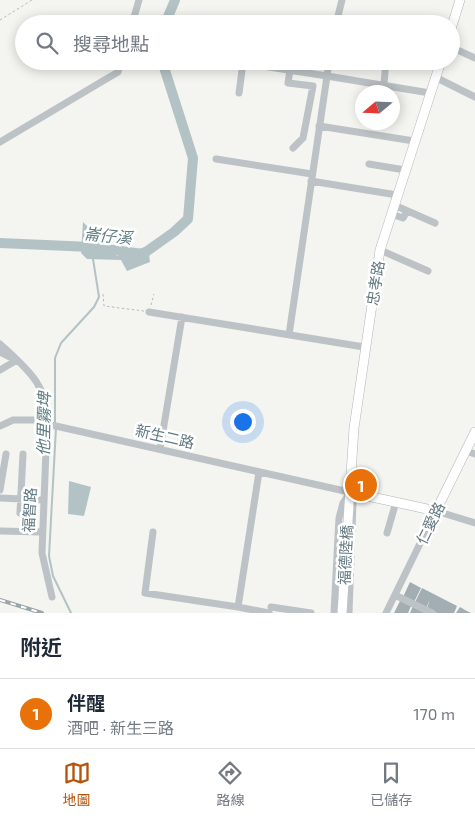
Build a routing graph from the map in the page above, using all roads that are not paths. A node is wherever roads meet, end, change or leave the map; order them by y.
1 (139, 0) edge
2 (342, 0) edge
3 (460, 0) edge
4 (135, 15) edge
5 (338, 15) edge
6 (455, 15) edge
7 (460, 51) edge
8 (475, 58) edge
9 (119, 70) edge
10 (242, 70) edge
11 (290, 70) joint
12 (328, 70) edge
13 (386, 70) edge
14 (438, 70) edge
15 (327, 76) junction
16 (436, 77) junction
17 (375, 85) edge
18 (386, 85) edge
19 (400, 89) edge
20 (430, 92) junction
21 (240, 93) dead end
22 (475, 97) edge
23 (319, 126) junction
24 (414, 141) junction
25 (0, 142) edge
26 (293, 148) dead end
27 (216, 159) dead end
28 (370, 164) dead end
29 (405, 170) junction
30 (311, 178) junction
31 (397, 195) junction
32 (394, 205) junction
33 (406, 213) dead end
34 (391, 214) junction
35 (434, 223) dead end
36 (380, 250) junction
37 (428, 271) dead end
38 (149, 312) road end
39 (182, 317) junction
40 (288, 335) junction
41 (0, 344) edge
42 (364, 347) junction
43 (0, 352) edge
44 (17, 360) junction
45 (0, 370) edge
46 (47, 422) junction
47 (0, 426) edge
48 (475, 432) edge
49 (160, 449) junction
50 (470, 452) edge
51 (6, 454) dead end
52 (23, 454) dead end
53 (259, 472) junction
54 (0, 490) edge
55 (349, 494) junction
56 (0, 498) edge
57 (21, 500) junction
58 (43, 500) junction
59 (396, 502) junction
60 (436, 511) junction
61 (20, 513) dead end
62 (475, 523) edge
63 (0, 531) edge
64 (42, 532) junction
65 (153, 532) dead end
66 (387, 534) dead end
67 (395, 595) junction
68 (52, 597) dead end
69 (238, 607) junction
70 (270, 610) edge
71 (311, 613) edge
72 (334, 613) edge
73 (342, 613) edge
74 (349, 613) edge
75 (386, 613) edge
76 (432, 613) edge

1 - 4 street
2 - 5 street
3 - 6 main road
7 - 8 street
9 - 25 street
10 - 21 street
11 - 15 street
11 - 26 street
12 - 15 street
13 - 18 street
14 - 16 main road, 忠孝路
15 - 17 street
15 - 23 street
16 - 20 main road, 忠孝路
16 - 22 street
19 - 20 street
20 - 24 main road, 忠孝路
23 - 24 street
23 - 30 street
24 - 29 main road, 忠孝路
27 - 30 street
28 - 29 street
29 - 31 main road, 忠孝路
30 - 31 street
30 - 40 street
31 - 32 main road, 忠孝路
32 - 34 main road, 忠孝路
32 - 35 street
33 - 34 street
34 - 36 main road, 忠孝路
36 - 37 street
36 - 42 main road, 忠孝路
38 - 39 street
39 - 40 street
39 - 49 street
40 - 42 street
41 - 44 street
42 - 55 main road, 忠孝路
43 - 44 street
44 - 45 street
44 - 46 street
46 - 47 street, 新生二路
46 - 49 street, 新生二路
46 - 58 street, 福智路
48 - 50 main road, 仁愛路
49 - 53 street, 新生二路
50 - 60 main road, 仁愛路
51 - 54 street
52 - 57 street
53 - 55 street, 新生二路
53 - 69 street
55 - 59 main road
55 - 72 street, 忠孝路
55 - 73 main road, 福德陸橋
55 - 74 street, 忠孝路
56 - 57 street
57 - 58 street
57 - 61 street
58 - 64 street, 福智路
59 - 60 main road
59 - 66 street
60 - 62 street
60 - 67 street, 仁愛路
63 - 64 street
64 - 68 street, 福智路
65 - 69 street
67 - 75 street, 仁愛路
67 - 76 street
69 - 70 street
70 - 71 street

